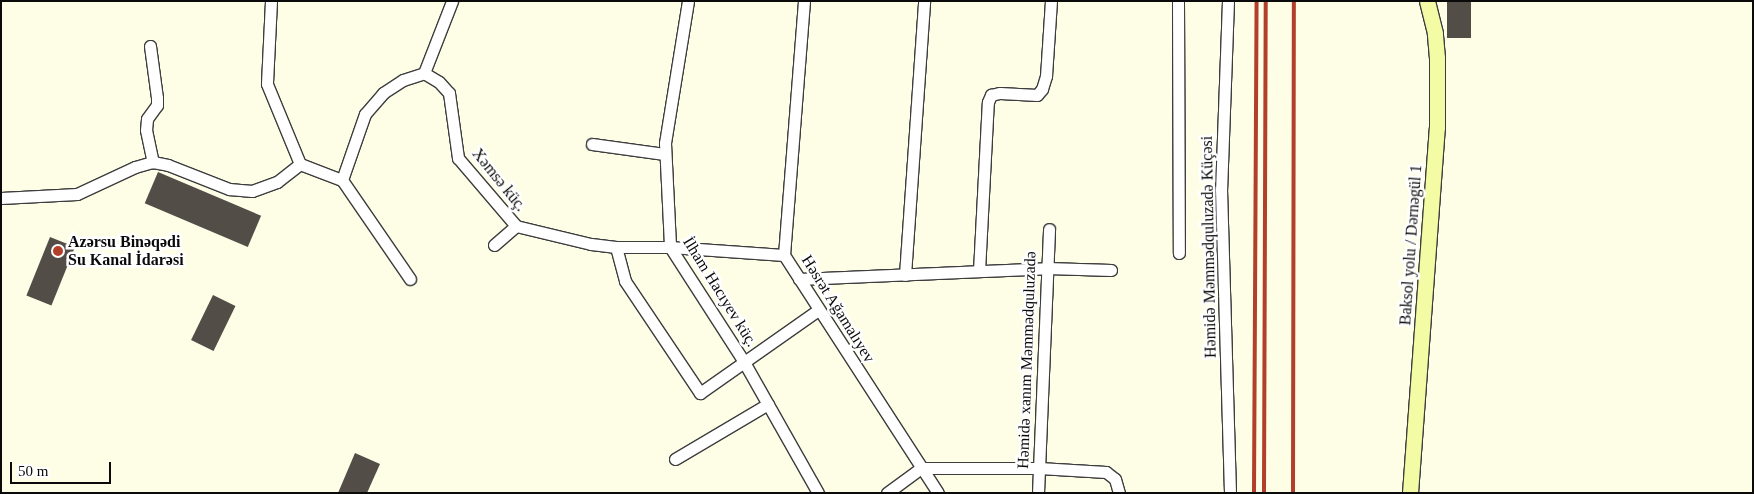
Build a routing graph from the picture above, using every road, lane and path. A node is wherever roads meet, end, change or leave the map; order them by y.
1 (271, 1) edge
2 (452, 1) edge
3 (688, 1) edge
4 (804, 1) edge
5 (924, 1) edge
6 (1051, 1) edge
7 (1178, 1) edge
8 (1228, 1) edge
9 (1427, 1) edge
10 (150, 46) dead end
11 (424, 74) junction
12 (592, 144) dead end
13 (664, 154) junction
14 (153, 162) junction
15 (300, 164) junction
16 (342, 180) junction
17 (1, 198) edge
18 (516, 226) junction
19 (1049, 229) dead end
20 (494, 245) dead end
21 (616, 247) junction
22 (670, 247) junction
23 (1179, 253) dead end
24 (784, 255) junction
25 (1047, 268) junction
26 (1111, 270) dead end
27 (979, 272) junction
28 (905, 275) junction
29 (410, 279) dead end
30 (798, 279) junction
31 (818, 310) junction
32 (744, 362) junction
33 (768, 404) junction
34 (676, 459) dead end
35 (921, 468) junction
36 (1039, 468) junction
37 (818, 493) edge
38 (886, 493) edge
39 (938, 493) edge
40 (1038, 493) edge
41 (1119, 493) edge
42 (1230, 493) edge
43 (1410, 493) edge

1 - 15 street
2 - 11 street
3 - 13 street, İlham Hacıyev küç.
4 - 24 street, Həsrət Ağamalıyev
5 - 28 street
6 - 27 street
7 - 23 street, Həmidə Məmmədquluzadə Küçəsi
8 - 42 street, Həmidə Məmmədquluzadə Küçəsi
9 - 43 main road, Baksol yolu / Dərnəgül 1
10 - 14 street
11 - 16 street
11 - 18 street, Xəmsə küç.
12 - 13 street
13 - 22 street, İlham Hacıyev küç.
14 - 15 street
14 - 17 street
15 - 16 street
16 - 29 street
18 - 20 street
18 - 21 street, Xəmsə küç.
19 - 25 street, Həmidə xanım Məmmədquluzadə
21 - 22 street, Xəmsə küç.
21 - 32 street
22 - 24 street, Xəmsə küç.
22 - 32 street, İlham Hacıyev küç.
24 - 30 street, Həsrət Ağamalıyev
25 - 26 street
25 - 27 street
25 - 36 street, Həmidə xanım Məmmədquluzadə
27 - 28 street
28 - 30 street
30 - 31 street, Həsrət Ağamalıyev
31 - 32 street
31 - 35 street, Həsrət Ağamalıyev
32 - 33 street, İlham Hacıyev küç.
33 - 34 street
33 - 37 street, İlham Hacıyev küç.
35 - 36 street
35 - 38 street
35 - 39 street, Həsrət Ağamalıyev
36 - 40 street, Həmidə xanım Məmmədquluzadə
36 - 41 street

